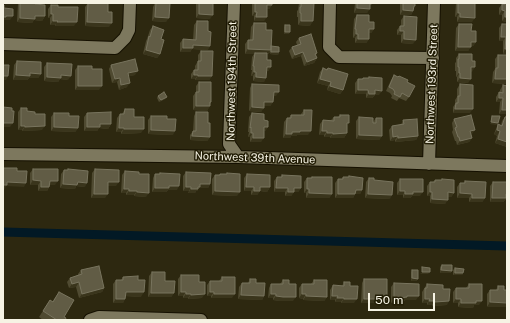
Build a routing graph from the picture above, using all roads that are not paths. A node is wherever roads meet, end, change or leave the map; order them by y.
1 (130, 3) edge
2 (234, 3) edge
3 (330, 3) edge
4 (434, 3) edge
5 (3, 44) edge
6 (433, 58) junction
7 (3, 154) edge
8 (238, 157) junction
9 (429, 164) junction
10 (507, 166) edge
11 (90, 320) edge
12 (201, 320) edge

1 - 5 street
2 - 8 street, Northwest 194th Street
3 - 6 street
4 - 6 street, Northwest 193rd Street
6 - 9 street, Northwest 193rd Street
7 - 8 street, Northwest 39th Avenue
8 - 9 street, Northwest 39th Avenue
9 - 10 street, Northwest 39th Avenue
11 - 12 street

